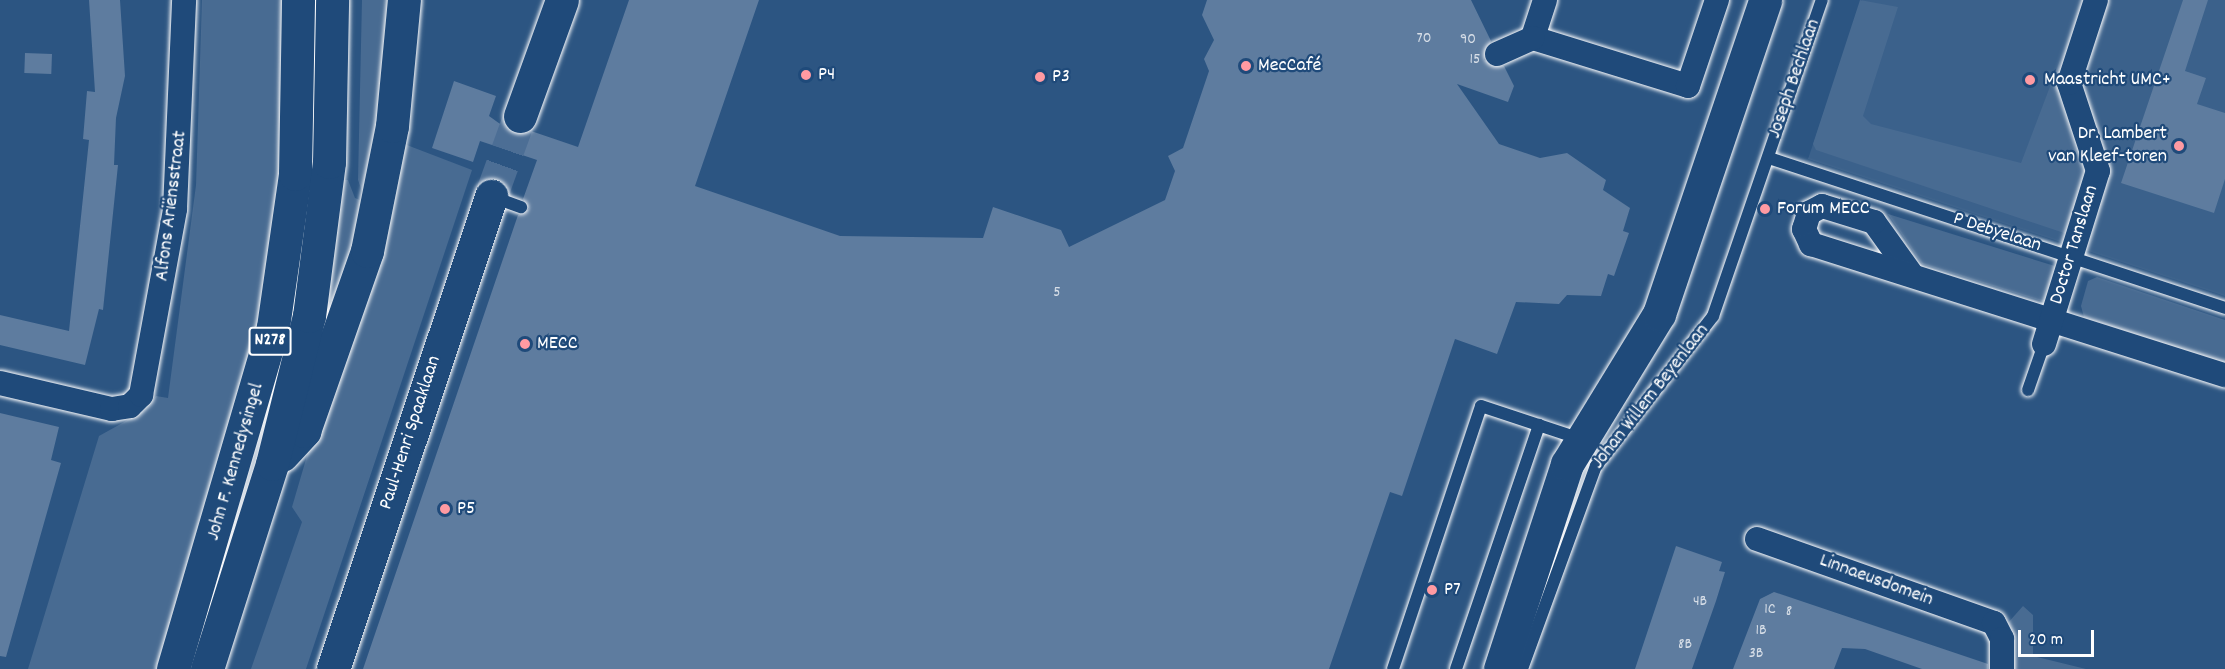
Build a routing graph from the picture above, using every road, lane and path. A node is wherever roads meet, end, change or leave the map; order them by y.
1 (184, 0) edge
2 (298, 0) edge
3 (332, 0) edge
4 (404, 0) edge
5 (562, 0) edge
6 (1545, 0) edge
7 (1717, 0) edge
8 (1765, 0) edge
9 (1822, 0) edge
10 (2096, 0) edge
11 (1533, 38) junction
12 (1497, 54) dead end
13 (520, 116) tunnel mouth
14 (1769, 158) junction
15 (506, 202) tunnel mouth
16 (2072, 257) junction
17 (1912, 275) dead end
18 (2225, 308) edge
19 (2052, 319) junction
20 (2044, 344) joint
21 (2225, 375) edge
22 (0, 383) edge
23 (2028, 390) dead end
24 (1539, 425) junction
25 (1582, 440) junction
26 (272, 464) junction
27 (1757, 539) dead end
28 (173, 669) edge
29 (207, 669) edge
30 (333, 669) edge
31 (1393, 669) edge
32 (1456, 669) edge
33 (1500, 669) edge
34 (1522, 669) edge
35 (2002, 669) edge

1 - 22 street, Alfons Ariënsstraat
2 - 28 main road, John F. Kennedysingel / N278
3 - 26 main road, John F. Kennedysingel / N278
4 - 26 main road
5 - 13 main road
6 - 11 street
7 - 11 street
8 - 25 main road, Johan Willem Beyenlaan
9 - 14 lane, Joseph Bechlaan
10 - 16 street, Doctor Tanslaan
11 - 12 street
14 - 16 lane, P Debyelaan
14 - 34 lane, Johan Willem Beyenlaan
15 - 30 main road, Paul-Henri Spaaklaan
16 - 18 lane, P Debyelaan
16 - 19 street, Doctor Tanslaan
17 - 19 street
19 - 20 street, Doctor Tanslaan
19 - 21 street
20 - 23 lane
24 - 25 lane
24 - 31 lane
24 - 32 lane
25 - 33 main road, Johan Willem Beyenlaan
26 - 29 main road, John F. Kennedysingel / N278
27 - 35 street, Linnaeusdomein

